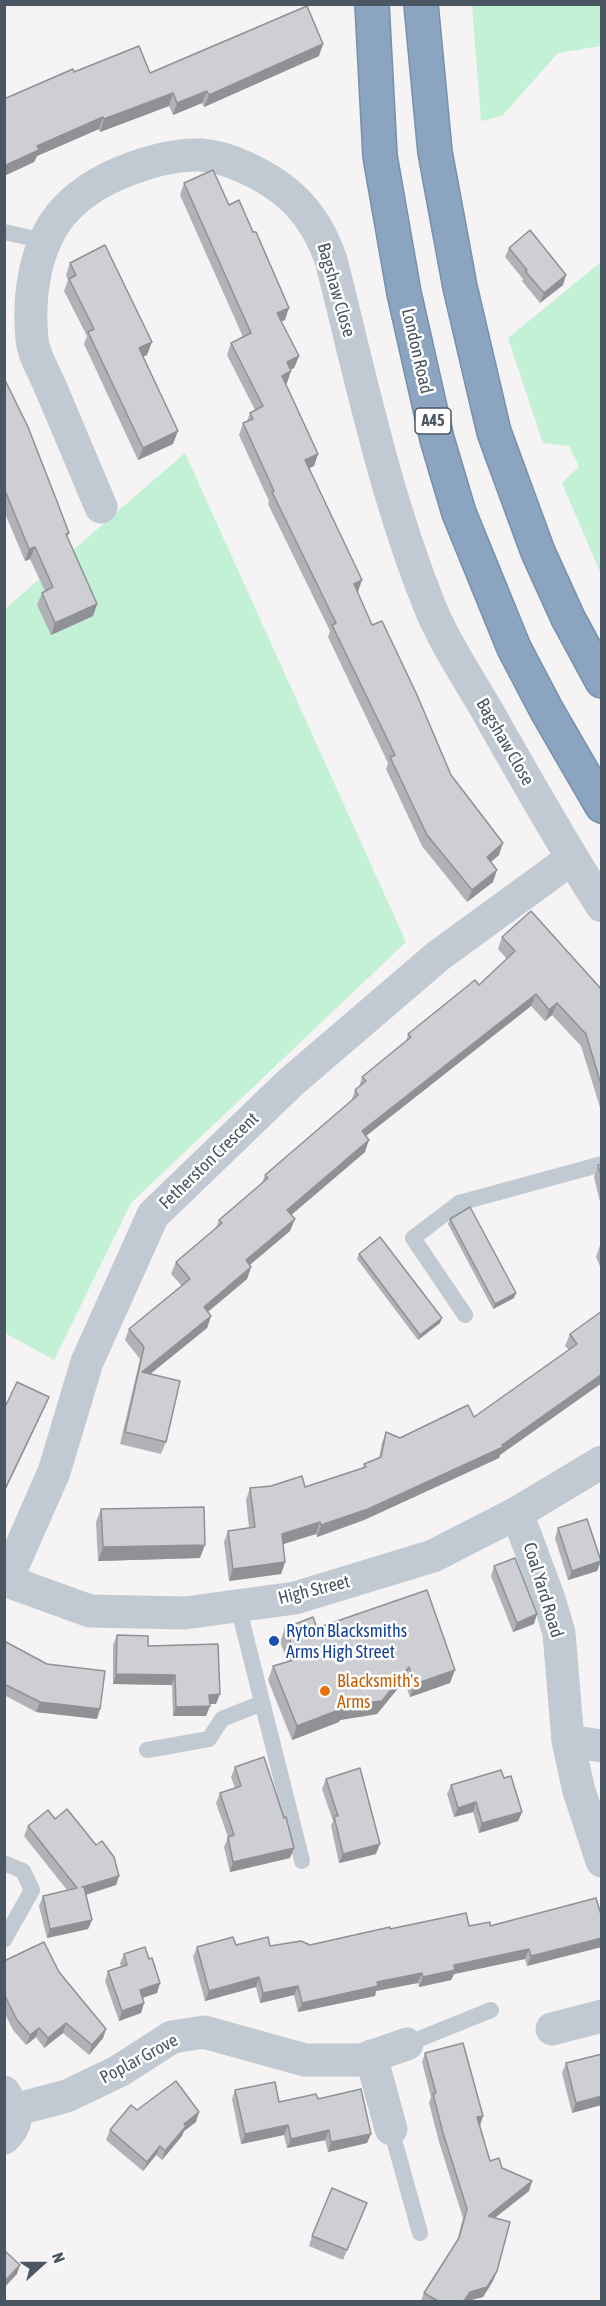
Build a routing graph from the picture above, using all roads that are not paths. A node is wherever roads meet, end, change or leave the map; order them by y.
1 (372, 4) edge
2 (421, 4) edge
3 (4, 232) edge
4 (45, 241) junction
5 (101, 507) dead end
6 (602, 681) edge
7 (602, 806) edge
8 (572, 859) junction
9 (602, 906) edge
10 (602, 1164) edge
11 (465, 1315) dead end
12 (602, 1462) edge
13 (517, 1512) junction
14 (5, 1580) edge
15 (238, 1606) junction
16 (262, 1703) junction
17 (568, 1741) junction
18 (602, 1746) edge
19 (147, 1750) dead end
20 (302, 1861) dead end
21 (602, 1861) edge
22 (4, 1863) edge
23 (4, 1940) edge
24 (491, 2010) dead end
25 (602, 2016) edge
26 (552, 2029) dead end
27 (407, 2044) joint
28 (371, 2056) junction
29 (8, 2113) edge
30 (391, 2129) joint
31 (420, 2233) dead end

1 - 7 highway, London Road / A45
2 - 6 highway
3 - 4 lane
4 - 5 street, Bagshaw Close
4 - 8 street, Bagshaw Close
8 - 9 street, Bagshaw Close
8 - 14 street, Fetherston Crescent
10 - 11 lane
12 - 13 street, High Street
13 - 15 street, High Street
13 - 17 street, Coal Yard Road
14 - 15 street, High Street
15 - 16 lane
16 - 19 lane
16 - 20 lane
17 - 18 street
17 - 21 street, Coal Yard Road
22 - 23 lane
24 - 27 lane, Poplar Grove
25 - 26 street
27 - 28 street, Poplar Grove
28 - 29 street, Poplar Grove
28 - 30 street
30 - 31 lane

